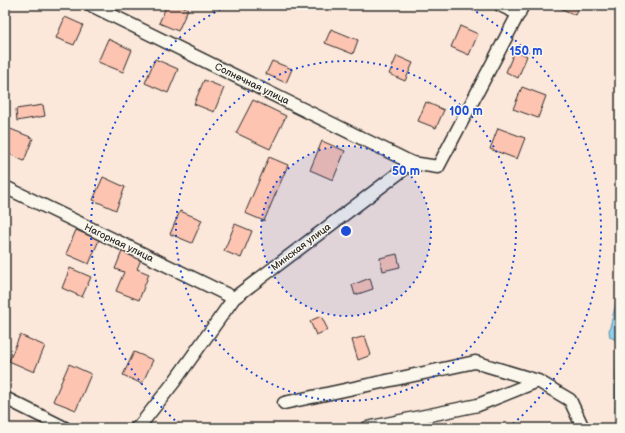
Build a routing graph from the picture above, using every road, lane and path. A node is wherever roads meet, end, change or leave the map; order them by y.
1 (91, 5) edge
2 (500, 5) edge
3 (521, 10) edge
4 (412, 163) junction
5 (5, 188) edge
6 (234, 298) junction
7 (538, 381) junction
8 (5, 398) edge
9 (284, 403) dead end
10 (65, 428) edge
11 (136, 428) edge
12 (367, 428) edge
13 (583, 428) edge

1 - 4 street, Солнечная улица
2 - 3 street
3 - 4 street
4 - 6 street, Минская улица
5 - 6 street, Нагорная улица
6 - 11 street, Минская улица
7 - 9 street
7 - 12 street
7 - 13 street
8 - 10 street

